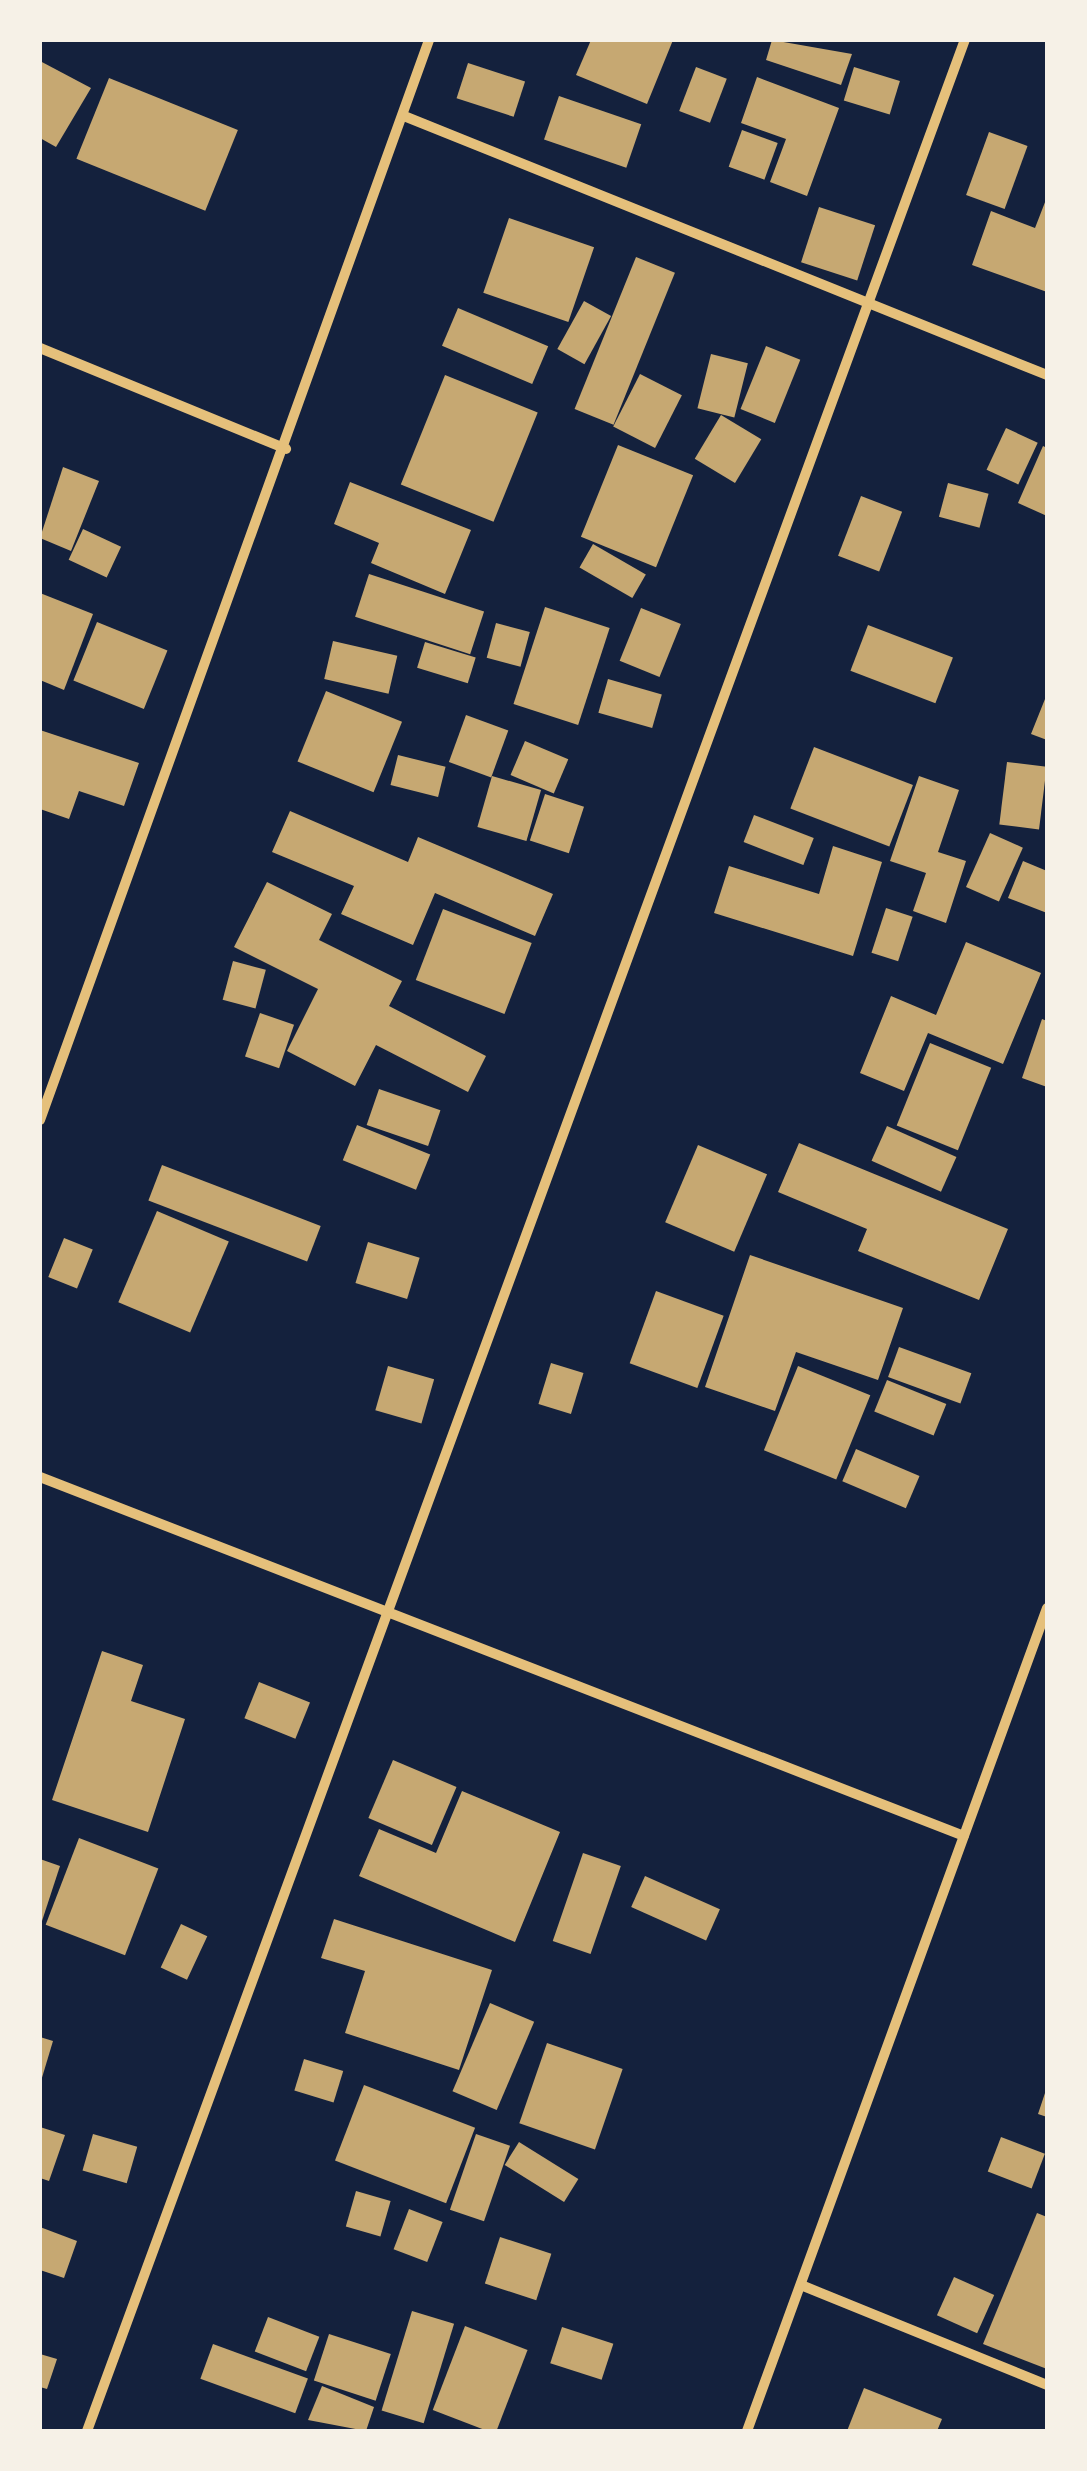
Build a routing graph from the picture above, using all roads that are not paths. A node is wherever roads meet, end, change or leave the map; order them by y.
1 (428, 40) edge
2 (965, 40) edge
3 (404, 116) junction
4 (870, 301) junction
5 (40, 348) edge
6 (1047, 374) edge
7 (286, 449) junction
8 (40, 1120) edge
9 (40, 1477) edge
10 (1047, 1608) edge
11 (391, 1619) junction
12 (964, 1836) junction
13 (801, 2285) junction
14 (1047, 2385) edge
15 (87, 2431) edge
16 (747, 2431) edge

1 - 3 street
2 - 4 street
3 - 4 street
3 - 7 street
4 - 6 street
4 - 11 street
5 - 7 street
7 - 8 street
9 - 11 street
10 - 12 street
11 - 12 street
11 - 15 street
12 - 13 street
13 - 14 street
13 - 16 street

